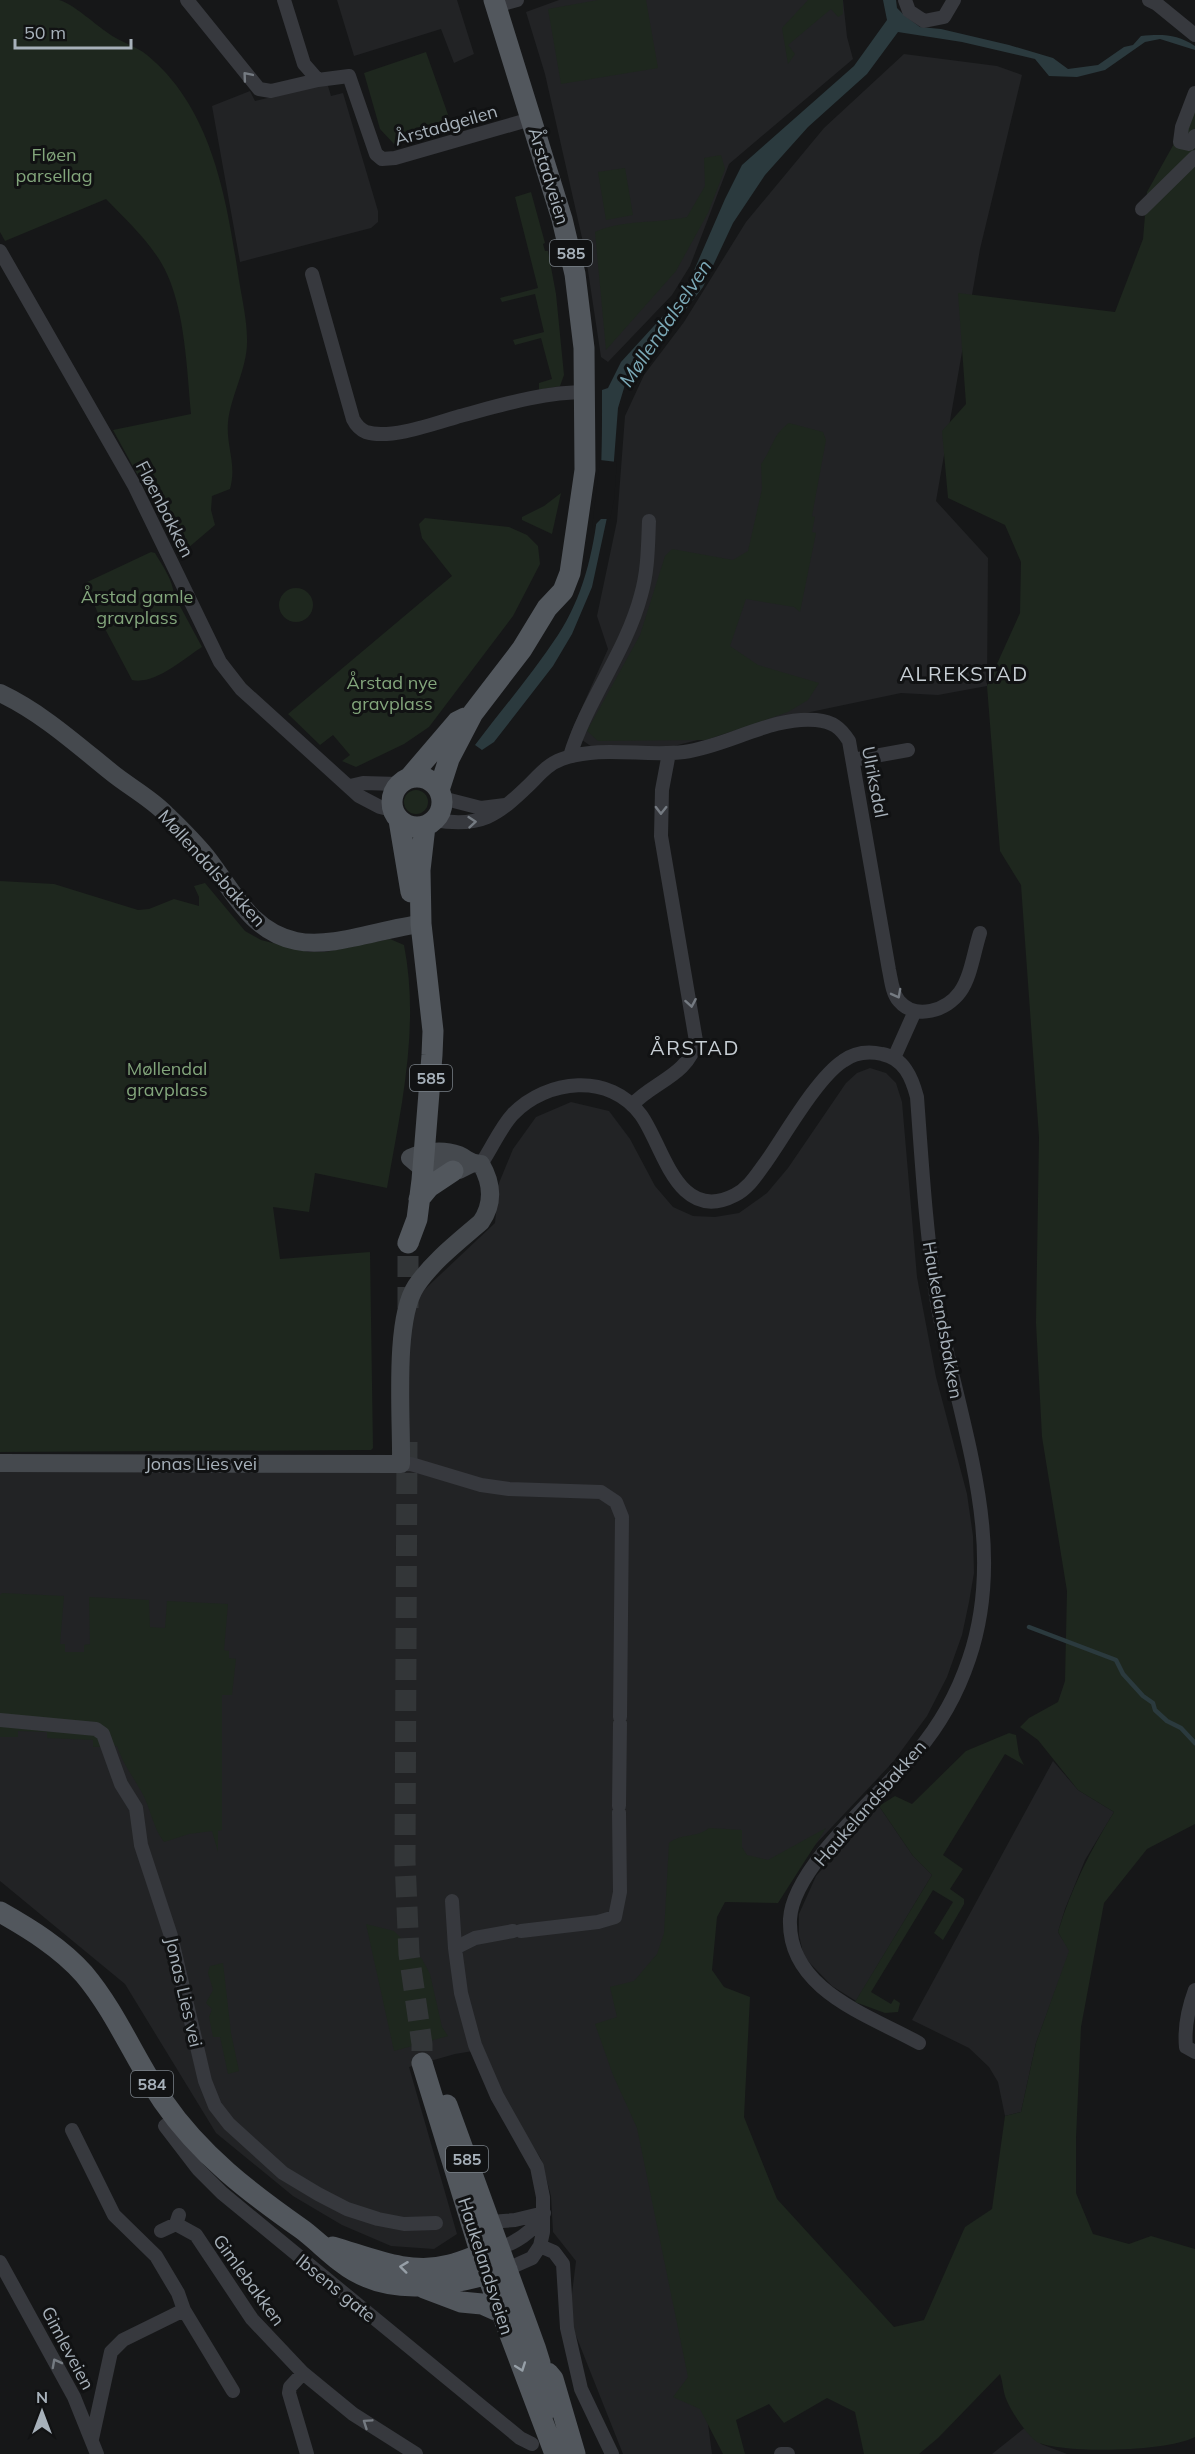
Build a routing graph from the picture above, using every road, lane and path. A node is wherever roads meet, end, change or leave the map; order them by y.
1 (188, 0) edge
2 (284, 0) edge
3 (517, 0) edge
4 (905, 0) edge
5 (954, 0) edge
6 (1149, 0) edge
7 (495, 3) edge
8 (1195, 35) edge
9 (318, 80) junction
10 (1195, 93) edge
11 (531, 119) junction
12 (1195, 136) edge
13 (1195, 157) edge
14 (1142, 209) dead end
15 (0, 251) edge
16 (312, 274) dead end
17 (586, 392) junction
18 (649, 521) dead end
19 (0, 693) edge
20 (473, 713) junction
21 (908, 750) dead end
22 (669, 753) junction
23 (570, 756) junction
24 (853, 760) junction
25 (404, 780) junction
26 (350, 786) junction
27 (441, 794) junction
28 (505, 805) junction
29 (396, 815) junction
30 (430, 823) junction
31 (421, 924) junction
32 (980, 933) dead end
33 (915, 1011) junction
34 (894, 1058) junction
35 (632, 1105) junction
36 (419, 1159) junction
37 (468, 1166) junction
38 (419, 1199) junction
39 (0, 1463) edge
40 (401, 1464) junction
41 (0, 1720) edge
42 (452, 1901) dead end
43 (0, 1912) edge
44 (455, 1948) junction
45 (1195, 1990) edge
46 (919, 2043) dead end
47 (1195, 2052) edge
48 (176, 2118) junction
49 (72, 2130) dead end
50 (544, 2212) junction
51 (490, 2222) junction
52 (436, 2223) dead end
53 (161, 2231) dead end
54 (321, 2243) junction
55 (540, 2246) junction
56 (491, 2251) junction
57 (0, 2262) edge
58 (497, 2271) junction
59 (421, 2286) junction
60 (184, 2310) junction
61 (500, 2312) junction
62 (540, 2363) junction
63 (303, 2373) junction
64 (233, 2391) dead end
65 (92, 2439) junction
66 (547, 2444) edge
67 (97, 2454) edge
68 (307, 2454) edge
69 (416, 2454) edge
70 (575, 2454) edge
71 (612, 2454) edge
72 (781, 2454) edge
73 (788, 2454) edge

9 -> 1 street, Årstadgeilen
2 - 9 street
3 - 7 street
4 - 5 street
6 - 8 street
7 - 11 main road, Årstadveien / 585
9 - 11 street, Årstadgeilen
10 - 12 street
11 - 17 main road, Årstadveien / 585
13 - 14 street
15 - 26 street, Fløenbakken
16 - 17 street
17 - 20 main road, Årstadveien / 585
18 - 23 street
19 - 31 street, Møllendalsbakken
20 - 25 main road, 585
20 - 27 main road, 585
21 - 24 street
22 - 23 street, Ulriksdal
22 - 24 street, Ulriksdal
22 -> 35 street
23 - 28 street, Ulriksdal
24 -> 33 street, Ulriksdal
25 - 26 street
25 - 27 main road
25 - 29 main road, 585
26 - 29 street, Fløenbakken
27 - 28 street
27 - 30 main road, 585
30 -> 28 street, Ulriksdal
29 - 30 main road
29 - 31 main road, 585
30 - 31 main road, 585
31 - 36 main road, 585
32 - 33 street
33 - 34 street
34 - 35 street
34 - 46 street, Haukelandsbakken
35 - 37 street
36 - 37 street
36 - 38 main road, 585
36 - 38 main road, 585
37 - 38 main road
37 - 40 street
39 - 40 street, Jonas Lies vei
40 - 44 street, Jonas Lies vei
41 - 52 street, Jonas Lies vei
42 - 44 street
43 - 48 main road, Ibsens gate / 584
44 - 50 street
45 - 47 street
48 - 54 main road, Ibsens gate / 584
48 - 66 street, Ibsens gate
49 - 60 street
50 - 51 street, Haukelandsveien
50 - 55 street
50 - 56 street, Haukelandsveien
51 - 56 main road, Haukelandsveien / 585
51 - 56 main road, Haukelandsveien / 585
53 - 63 street, Gimlebakken
56 -> 54 main road, Ibsens gate / 584
54 - 59 main road, Ibsens gate / 584
55 - 58 street, Haukelandsveien
55 - 71 street
56 - 58 main road, Haukelandsveien / 585
65 -> 57 street, Gimleveien
58 - 59 main road, Ibsens gate / 584
58 - 61 main road, Haukelandsveien / 585
58 - 62 main road, Haukelandsveien / 585
59 - 61 main road, 584
60 - 64 street
60 - 65 street
61 -> 66 main road, Haukelandsveien / 585
62 - 66 main road, Haukelandsveien / 585
62 - 70 main road, Haukelandsveien / 585
63 - 68 street
69 -> 63 street, Gimlebakken
65 - 67 street, Gimleveien
72 - 73 street

